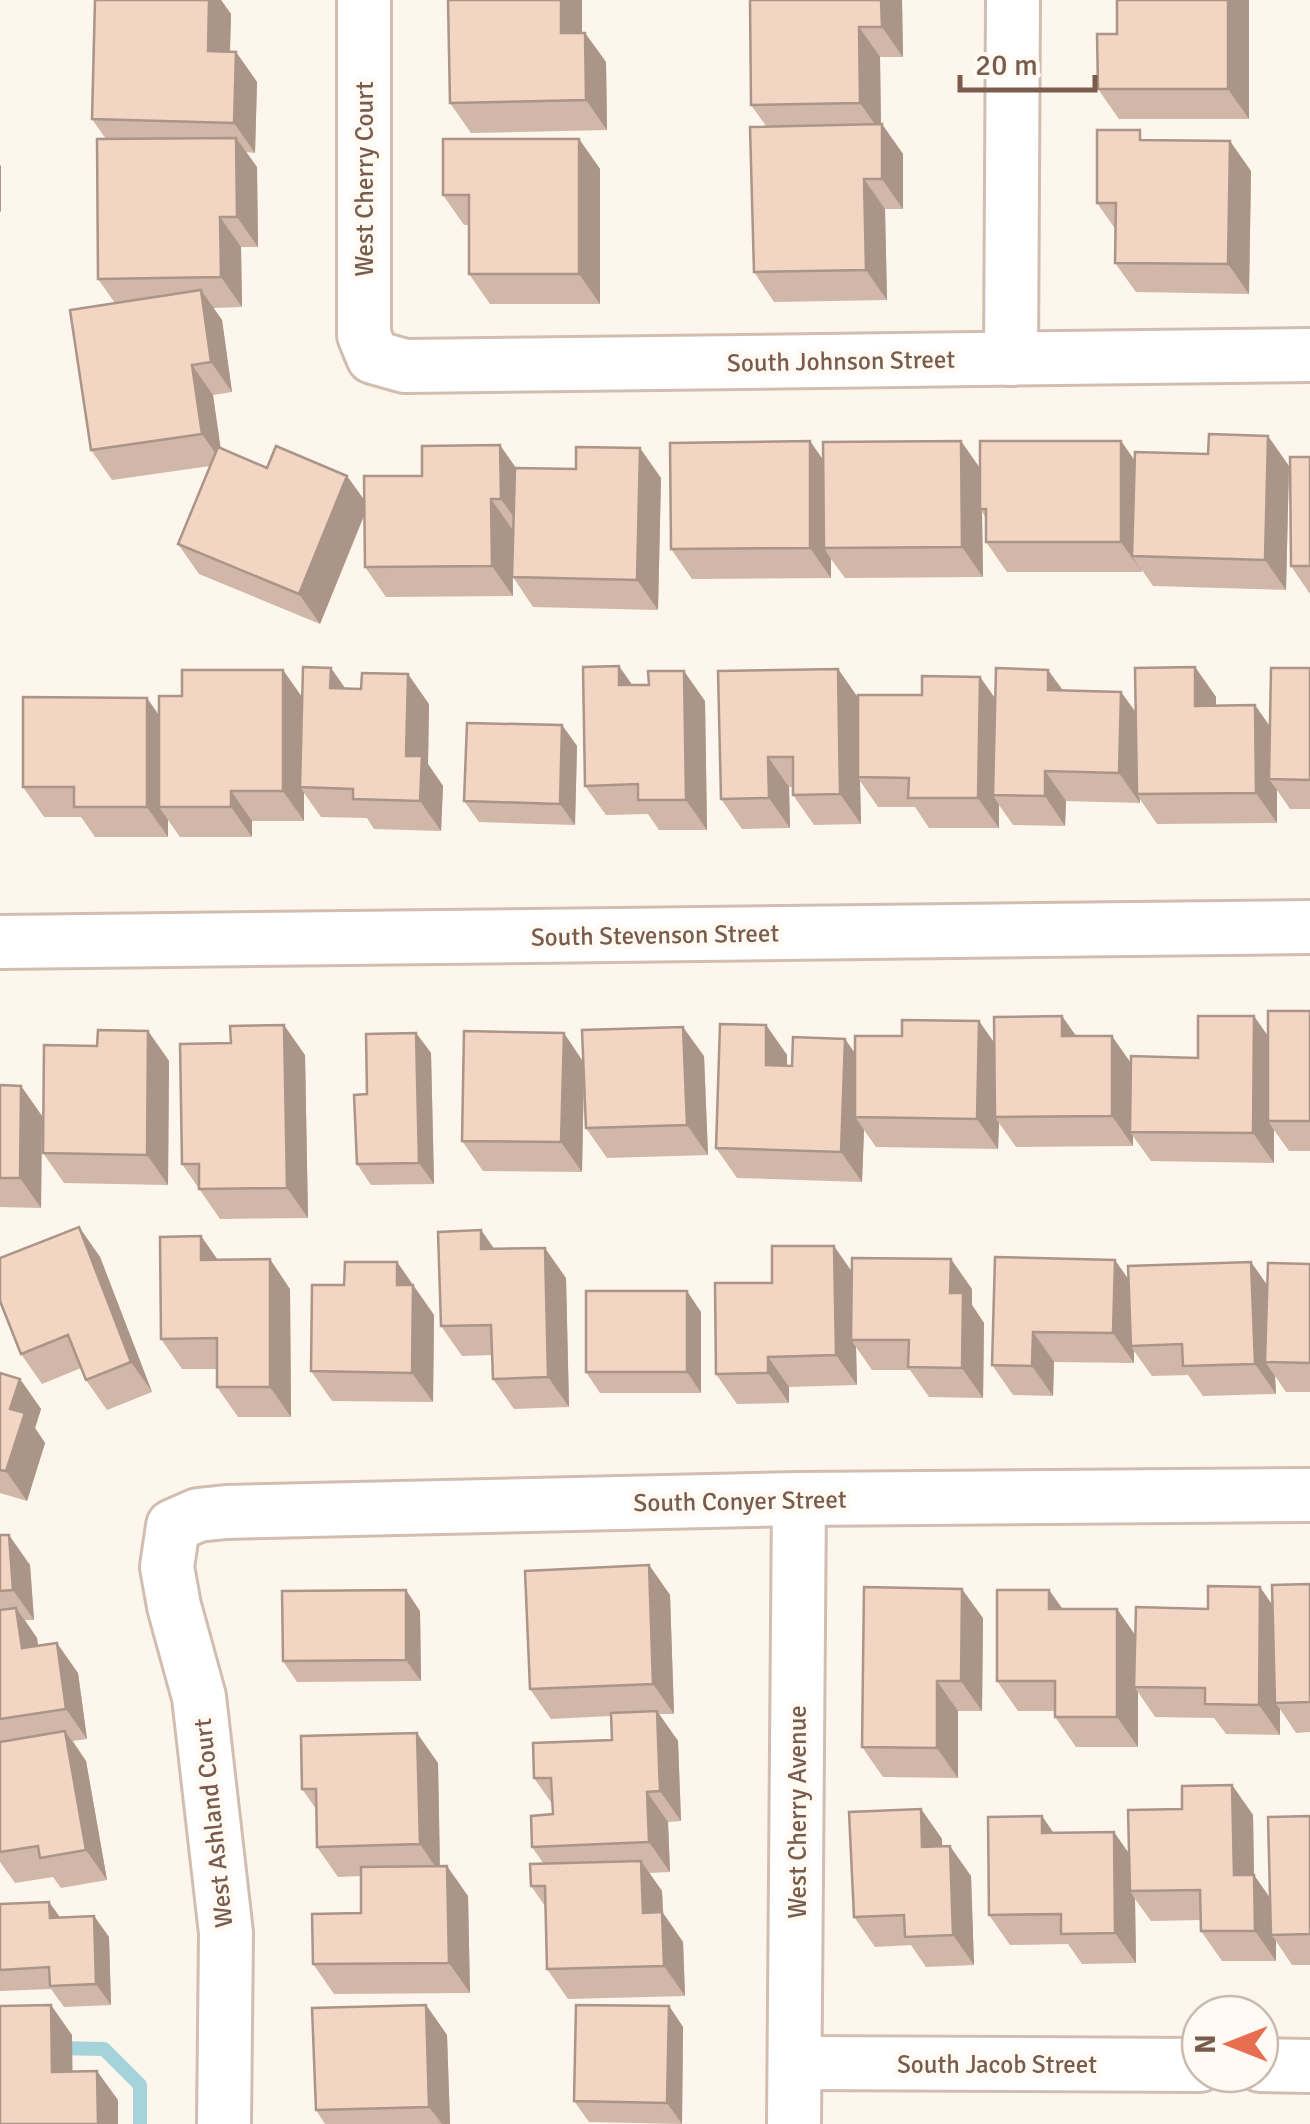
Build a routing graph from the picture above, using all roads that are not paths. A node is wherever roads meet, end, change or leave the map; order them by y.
1 (364, 0) edge
2 (1013, 0) edge
3 (1310, 355) edge
4 (373, 356) joint
5 (1011, 359) junction
6 (1310, 928) edge
7 (0, 942) edge
8 (1310, 1494) edge
9 (798, 1500) junction
10 (173, 1526) joint
11 (795, 2063) junction
12 (1180, 2065) edge
13 (1280, 2065) edge
14 (1310, 2066) edge
15 (224, 2124) edge
16 (794, 2124) edge

1 - 4 street, West Cherry Court
2 - 5 street
3 - 5 street, South Johnson Street
4 - 5 street, South Johnson Street
6 - 7 street, South Stevenson Street
8 - 9 street, South Conyer Street
9 - 10 street, South Conyer Street
9 - 11 street, West Cherry Avenue
10 - 15 street, West Ashland Court
11 - 12 street, South Jacob Street
11 - 16 street, West Cherry Avenue
13 - 14 street

